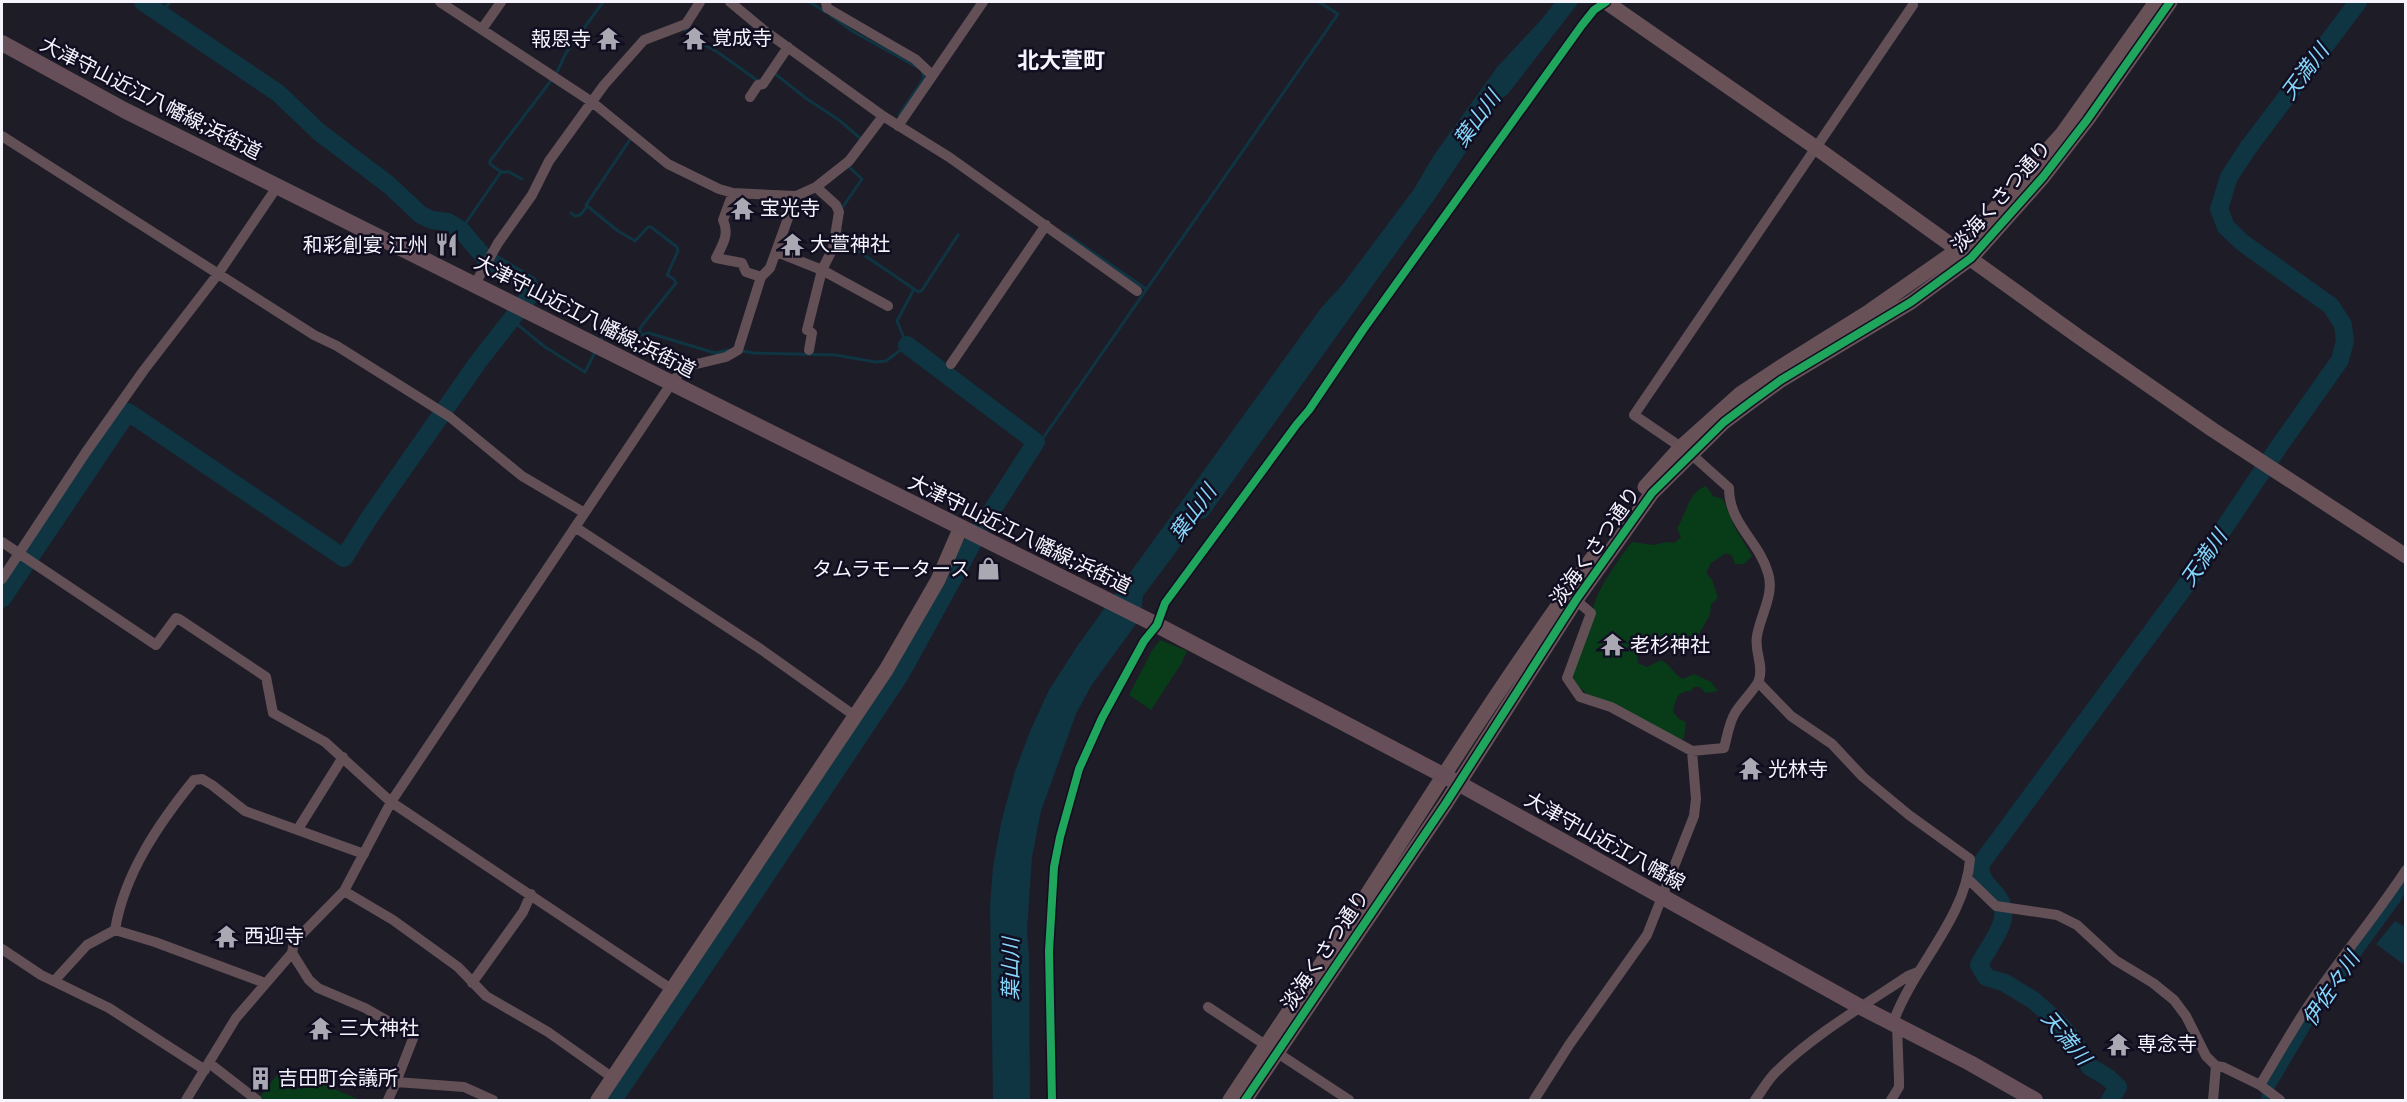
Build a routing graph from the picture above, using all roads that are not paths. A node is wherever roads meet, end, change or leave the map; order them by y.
1 (440, 2) edge
2 (501, 2) edge
3 (700, 2) edge
4 (730, 2) edge
5 (826, 2) edge
6 (983, 2) edge
7 (1606, 2) edge
8 (2156, 2) edge
9 (2170, 2) edge
10 (1913, 5) dead end
11 (482, 29) junction
12 (2, 43) edge
13 (788, 48) junction
14 (932, 75) junction
15 (750, 97) dead end
16 (592, 102) junction
17 (882, 116) junction
18 (901, 122) junction
19 (2, 136) edge
20 (1815, 147) junction
21 (278, 187) junction
22 (816, 188) junction
23 (733, 193) junction
24 (796, 196) junction
25 (1046, 225) junction
26 (777, 252) junction
27 (1965, 254) junction
28 (822, 270) junction
29 (218, 274) junction
30 (761, 277) junction
31 (475, 284) junction
32 (1137, 291) dead end
33 (888, 306) dead end
34 (809, 350) dead end
35 (951, 364) dead end
36 (671, 384) junction
37 (1686, 451) junction
38 (583, 512) junction
39 (575, 527) junction
40 (971, 532) junction
41 (2, 542) edge
42 (2406, 556) edge
43 (25, 557) junction
44 (2, 579) edge
45 (1571, 596) junction
46 (1152, 623) joint
47 (1759, 683) junction
48 (855, 716) junction
49 (1692, 751) junction
50 (343, 757) junction
51 (1443, 776) junction
52 (1458, 783) junction
53 (391, 802) junction
54 (298, 829) junction
55 (364, 854) junction
56 (2406, 870) edge
57 (1968, 879) junction
58 (344, 891) junction
59 (531, 894) junction
60 (1663, 896) junction
61 (116, 930) junction
62 (2, 949) edge
63 (292, 953) junction
64 (1918, 972) junction
65 (55, 980) junction
66 (265, 983) junction
67 (472, 983) junction
68 (671, 988) junction
69 (1208, 1007) dead end
70 (1861, 1007) junction
71 (1895, 1024) junction
72 (1271, 1049) junction
73 (207, 1066) junction
74 (2216, 1066) junction
75 (613, 1078) junction
76 (396, 1082) junction
77 (2261, 1086) junction
78 (2025, 1098) edge
79 (2276, 1098) edge
80 (186, 1101) edge
81 (257, 1101) edge
82 (388, 1101) edge
83 (493, 1101) edge
84 (598, 1101) edge
85 (1230, 1101) edge
86 (1245, 1101) edge
87 (1349, 1101) edge
88 (1534, 1101) edge
89 (1755, 1101) edge
90 (1891, 1101) edge
91 (2213, 1101) edge

1 - 11 street
2 - 11 street
3 - 16 street
4 - 13 street
5 - 14 street
6 - 14 street
7 - 20 street
8 - 27 street, 淡海くさつ通り
9 - 27 street, 淡海くさつ通り
10 - 20 street
11 - 16 street
12 - 21 main road, 大津守山近江八幡線;浜街道
13 - 15 street
13 - 17 street
14 - 18 street
16 - 23 street
16 - 31 street
17 - 18 street
17 - 22 street
18 - 25 street
19 - 29 street
20 - 27 street
20 - 37 street
21 - 29 street
21 - 31 main road, 大津守山近江八幡線;浜街道
22 - 24 street
22 - 28 street
23 - 24 street
23 - 30 street
24 - 26 street
25 - 32 street
25 - 35 street
26 - 28 street
26 - 30 street
27 - 37 street, 淡海くさつ通り
27 - 42 street
28 - 33 street
28 - 34 street
29 - 38 street
29 - 43 street
30 - 36 street
31 - 36 main road, 大津守山近江八幡線;浜街道
36 - 38 street
36 - 40 main road, 大津守山近江八幡線;浜街道
37 - 45 street, 淡海くさつ通り
37 - 47 street
38 - 39 street
39 - 48 street
39 - 53 street
40 - 46 main road, 大津守山近江八幡線;浜街道
40 - 48 street
41 - 43 street
43 - 44 street
43 - 50 street
45 - 49 street
45 - 51 street, 淡海くさつ通り
45 - 52 street, 淡海くさつ通り
46 - 51 main road, 大津守山近江八幡線
47 - 49 street
47 - 57 street
48 - 68 street
49 - 60 street
50 - 53 street
50 - 54 street
51 - 52 main road, 大津守山近江八幡線
51 - 72 street, 淡海くさつ通り
52 - 60 main road, 大津守山近江八幡線
52 - 72 street, 淡海くさつ通り
53 - 55 street
53 - 59 street
54 - 55 street
54 - 61 street
55 - 58 street
56 - 77 street
57 - 64 street
57 - 74 street
58 - 63 street
58 - 67 street
59 - 67 street
59 - 68 street
60 - 70 main road, 大津守山近江八幡線
60 - 88 street
61 - 65 street
61 - 66 street
62 - 65 street
63 - 66 street
63 - 76 street
64 - 70 street
64 - 71 street
65 - 73 street
66 - 73 street
67 - 75 street
68 - 75 street
69 - 72 street
70 - 71 main road, 大津守山近江八幡線
70 - 89 street
71 - 78 main road, 大津守山近江八幡線
71 - 90 street
72 - 85 street, 淡海くさつ通り
72 - 86 street, 淡海くさつ通り
72 - 87 street
73 - 80 street
73 - 81 street
74 - 77 street
74 - 91 street
75 - 84 street
76 - 82 street
76 - 83 street
77 - 79 street

